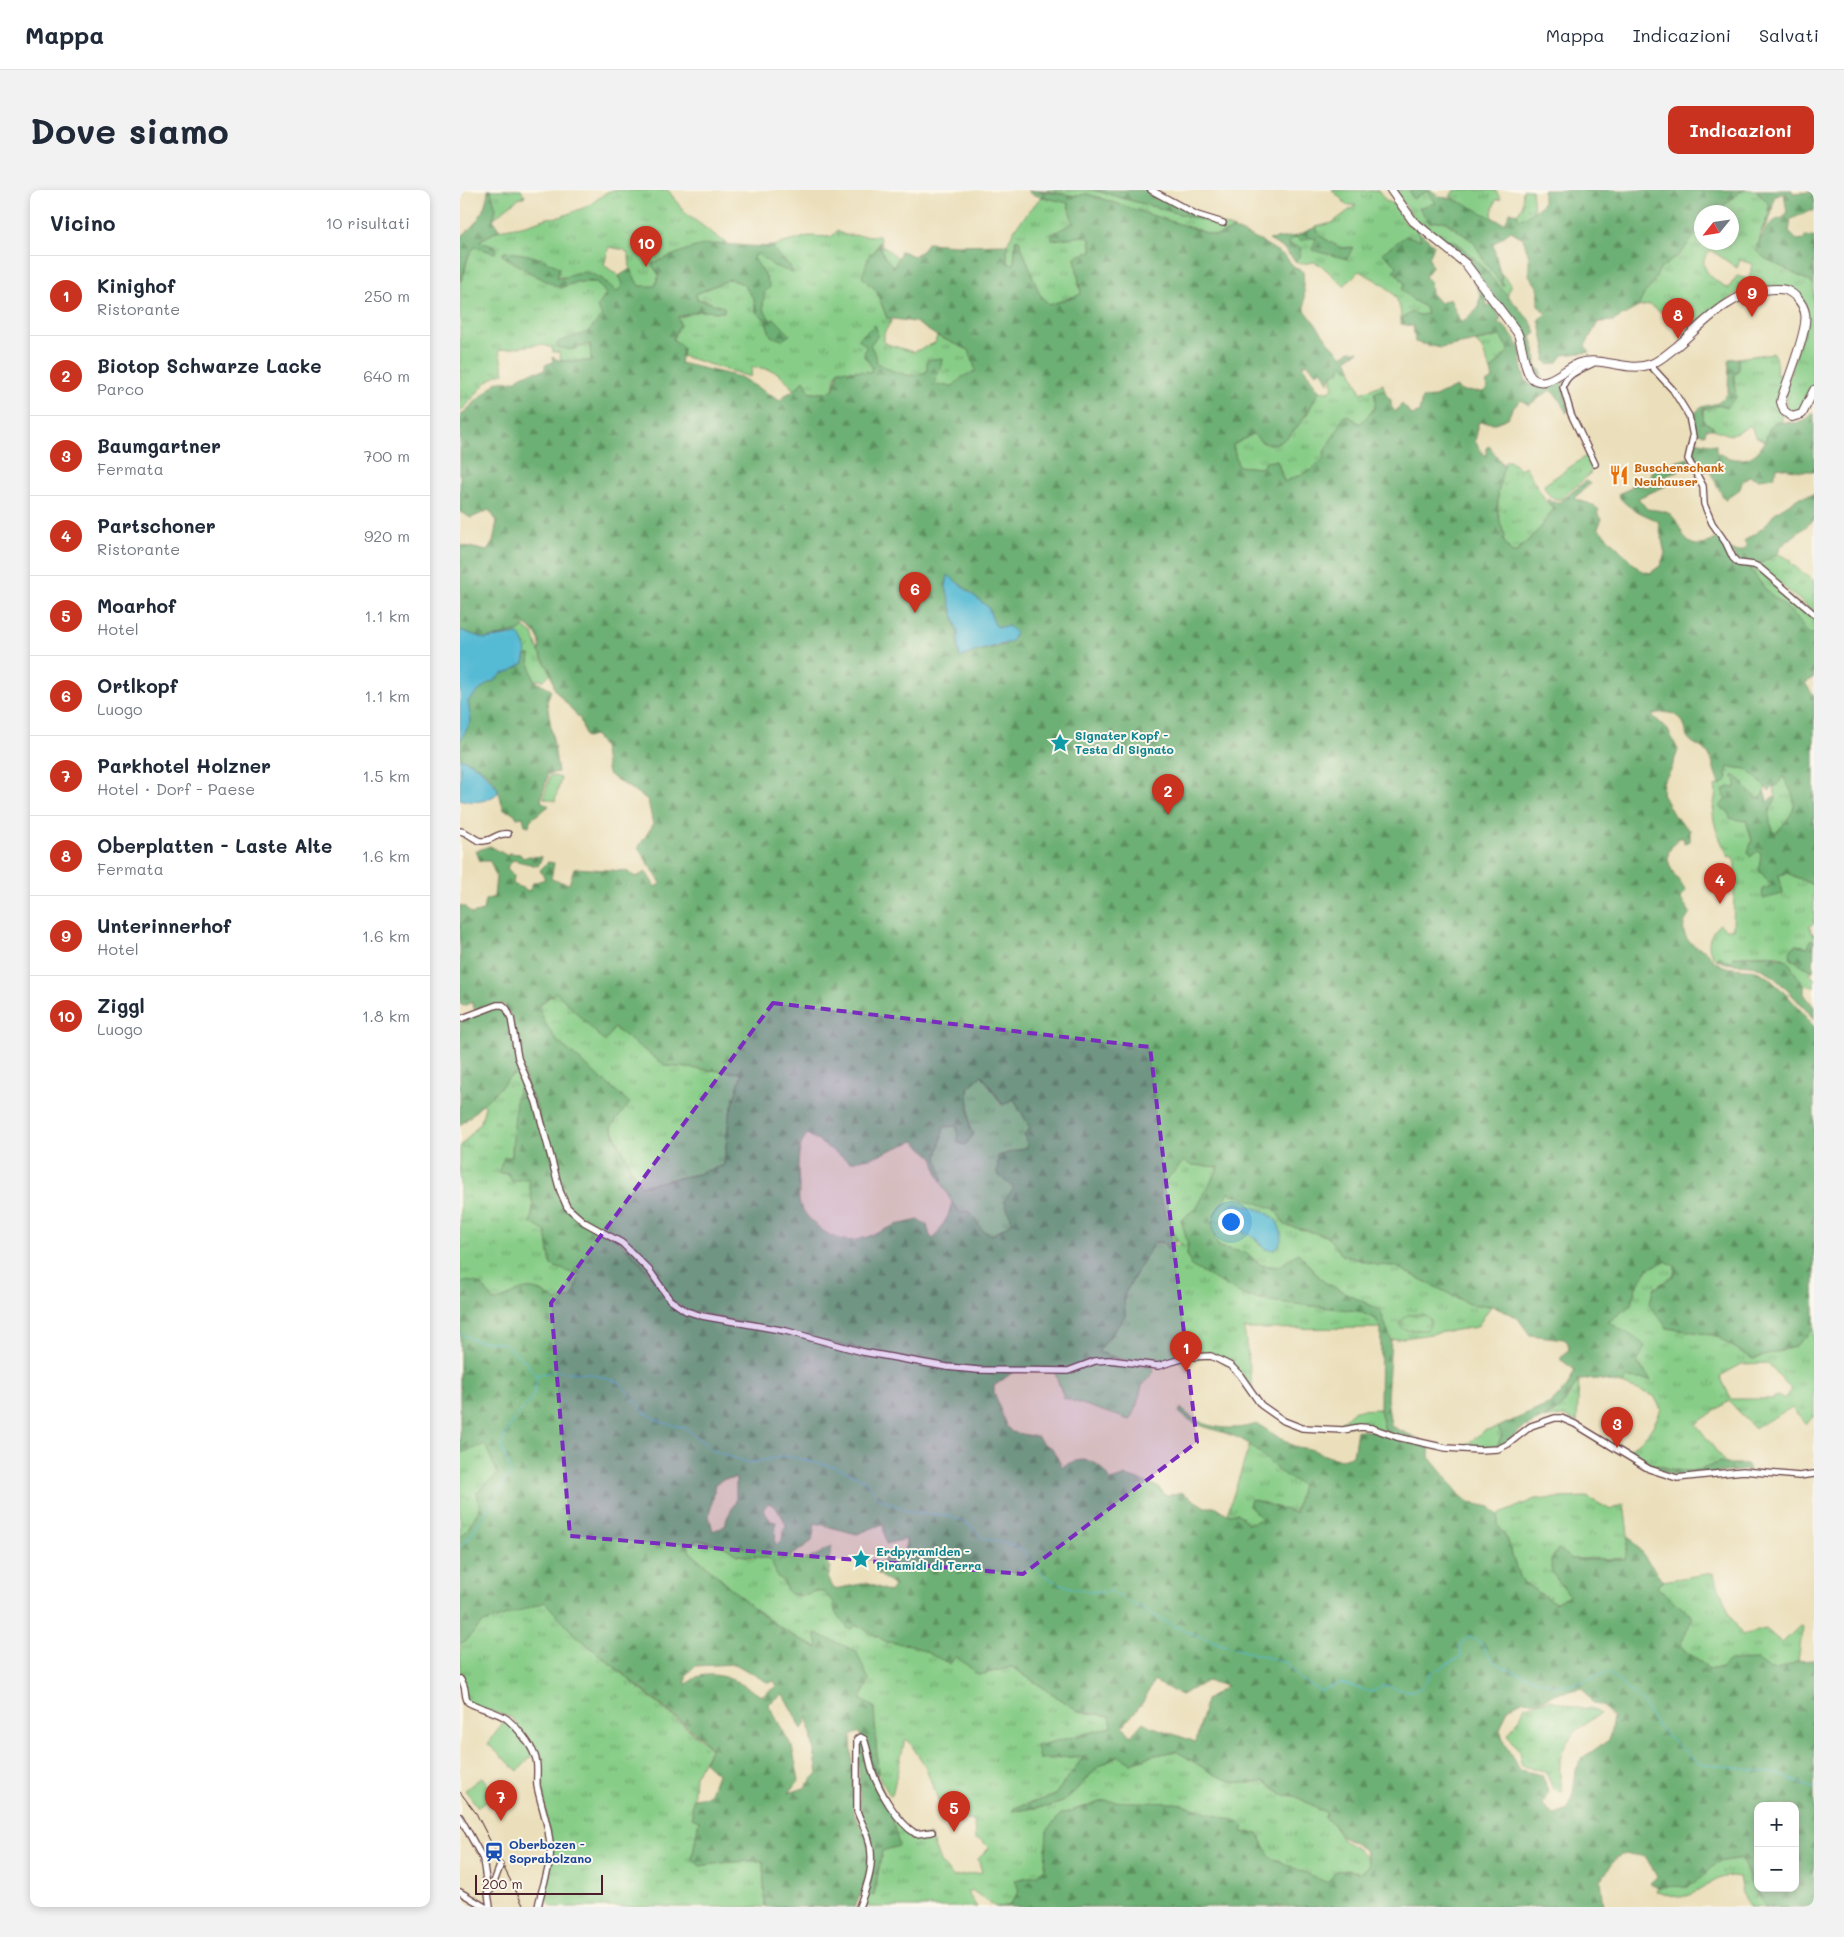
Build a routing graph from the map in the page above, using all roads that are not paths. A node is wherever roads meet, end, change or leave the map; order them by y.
1 (1151, 190) edge
2 (1391, 190) edge
3 (1223, 223) dead end
4 (1596, 361) junction
5 (1650, 365) junction
6 (1814, 390) edge
7 (1595, 464) dead end
8 (1814, 614) edge
9 (460, 831) edge
10 (508, 834) dead end
11 (460, 1019) edge
12 (1814, 1474) edge
13 (460, 1679) edge
14 (460, 1817) edge
15 (932, 1832) dead end
16 (500, 1866) dead end
17 (489, 1891) junction
18 (460, 1892) edge
19 (485, 1907) edge
20 (490, 1907) edge
21 (538, 1907) edge
22 (859, 1907) edge

1 - 3 street
2 - 4 main road
4 - 5 main road
4 - 7 street
5 - 6 main road
5 - 8 street
9 - 10 street
11 - 12 street
13 - 21 street
14 - 17 street
15 - 22 street
16 - 17 street
17 - 20 street
18 - 19 street

